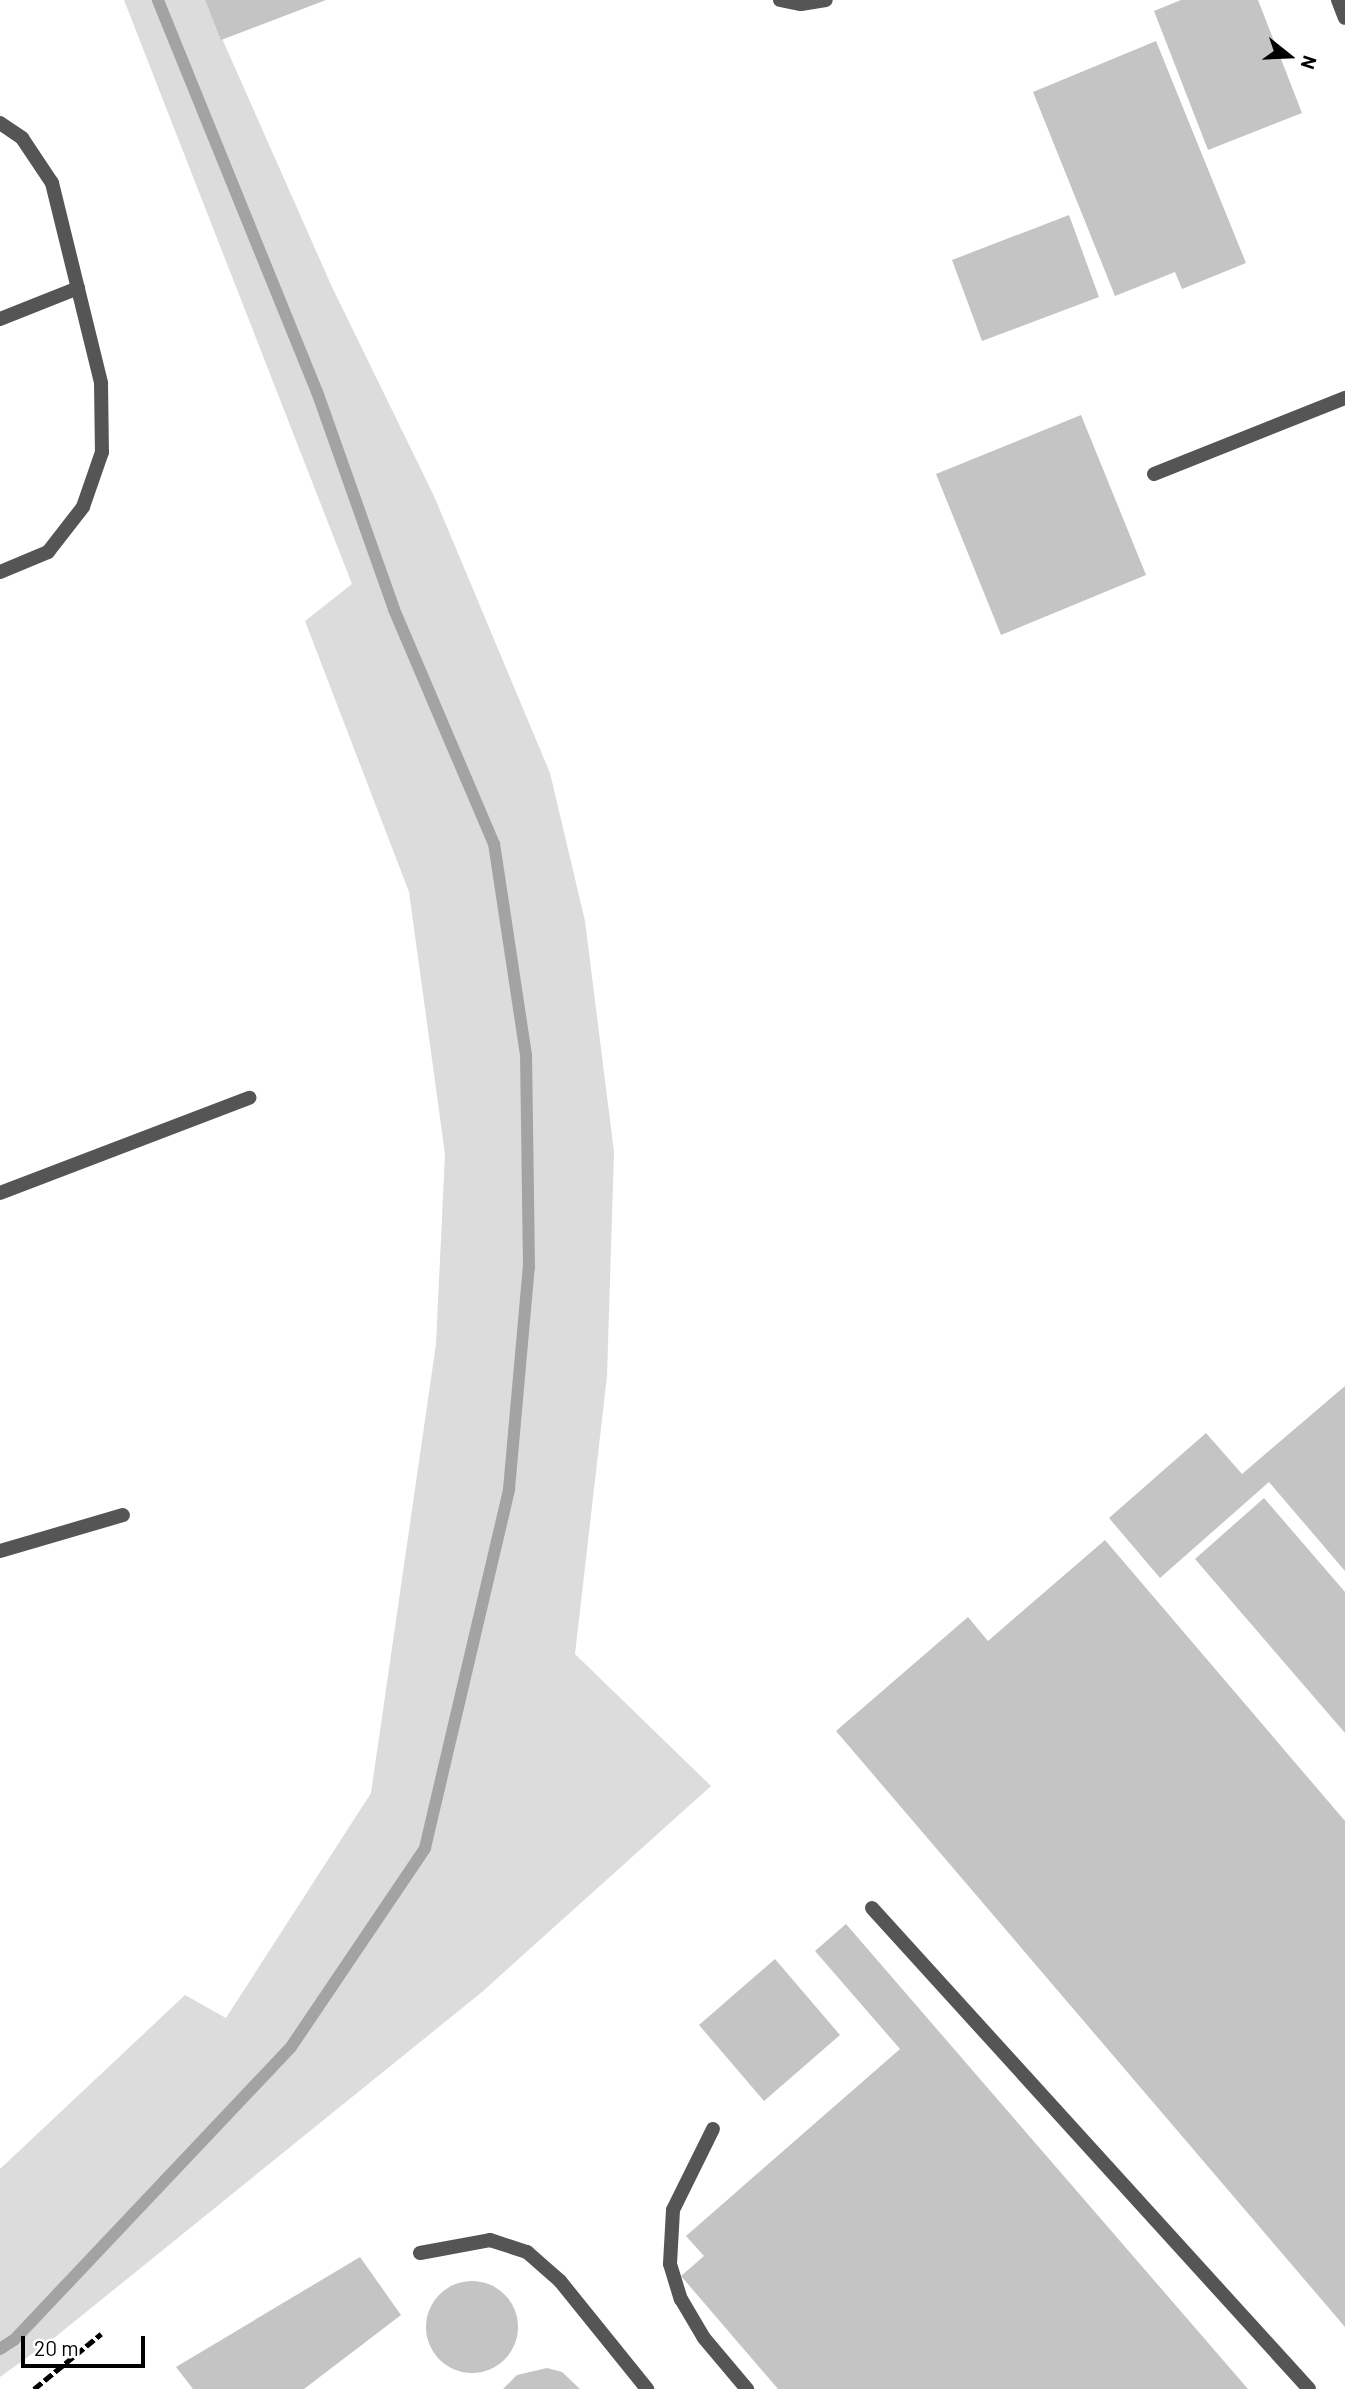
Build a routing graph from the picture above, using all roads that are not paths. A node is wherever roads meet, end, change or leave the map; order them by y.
1 (780, 0) edge
2 (826, 0) edge
3 (1338, 0) edge
4 (1345, 18) edge
5 (0, 123) edge
6 (78, 288) junction
7 (0, 319) edge
8 (1345, 398) edge
9 (1154, 474) dead end
10 (0, 572) edge
11 (249, 1098) dead end
12 (0, 1193) edge
13 (123, 1516) dead end
14 (0, 1551) edge
15 (872, 1908) dead end
16 (713, 2129) dead end
17 (420, 2253) dead end
18 (647, 2389) edge
19 (747, 2389) edge
20 (1309, 2389) edge

1 - 2 street
3 - 4 street
5 - 6 street
6 - 7 street
6 - 10 street
8 - 9 street
11 - 12 street
13 - 14 street
15 - 20 street
16 - 19 street
17 - 18 street

